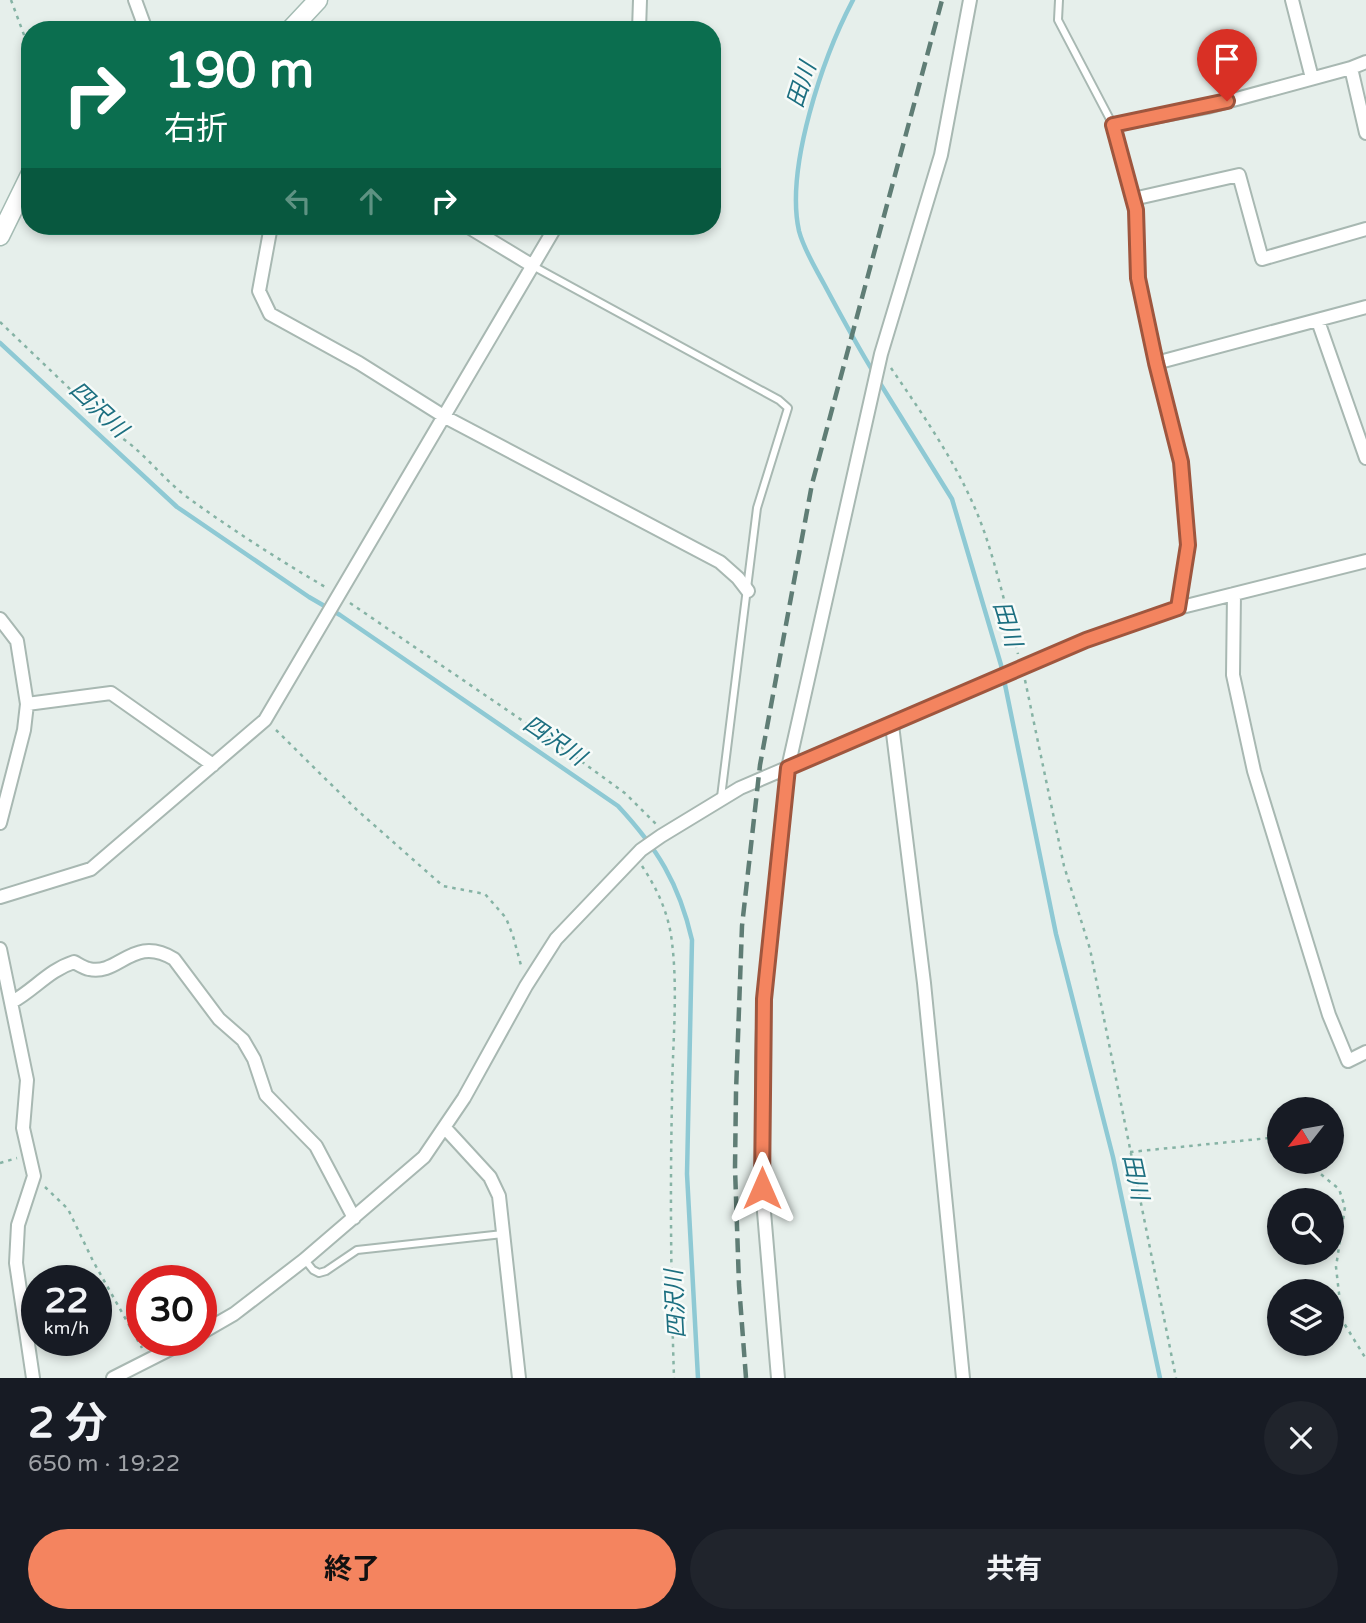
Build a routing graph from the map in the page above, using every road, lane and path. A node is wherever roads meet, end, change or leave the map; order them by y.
1 (11, 0) edge
2 (135, 0) edge
3 (318, 0) edge
4 (640, 0) edge
5 (970, 0) edge
6 (1059, 0) edge
7 (1292, 0) edge
8 (143, 21) edge
9 (303, 21) edge
10 (639, 21) edge
11 (21, 27) edge
12 (1366, 62) edge
13 (1351, 68) junction
14 (1312, 78) junction
15 (1113, 125) junction
16 (1366, 133) edge
17 (21, 193) edge
18 (1133, 199) junction
19 (1366, 229) edge
20 (270, 235) edge
21 (482, 235) edge
22 (551, 235) edge
23 (0, 236) edge
24 (533, 266) junction
25 (1366, 307) edge
26 (1318, 321) junction
27 (0, 322) edge
28 (880, 360) junction
29 (1156, 363) junction
30 (444, 417) junction
31 (1366, 458) edge
32 (1366, 561) edge
33 (748, 591) junction
34 (1234, 594) junction
35 (338, 598) junction
36 (1178, 608) junction
37 (0, 619) edge
38 (1019, 669) junction
39 (27, 704) junction
40 (265, 720) junction
41 (892, 724) junction
42 (213, 765) junction
43 (788, 768) junction
44 (721, 797) junction
45 (0, 823) edge
46 (663, 835) junction
47 (638, 853) junction
48 (0, 897) edge
49 (0, 949) edge
50 (526, 986) junction
51 (12, 1002) junction
52 (1366, 1052) edge
53 (445, 1128) junction
54 (1267, 1139) edge
55 (1130, 1152) junction
56 (1321, 1174) edge
57 (34, 1176) junction
58 (354, 1218) junction
59 (503, 1234) junction
60 (304, 1260) junction
61 (217, 1324) edge
62 (158, 1356) edge
63 (1366, 1359) edge
64 (148, 1361) junction
65 (33, 1378) edge
66 (113, 1378) edge
67 (519, 1378) edge
68 (674, 1378) edge
69 (778, 1378) edge
70 (963, 1378) edge
71 (1176, 1378) edge

1 - 11 path
2 - 8 street
3 - 9 street
4 - 10 street
5 - 28 street
6 - 15 lane
7 - 14 street
12 - 13 street
13 - 14 street
13 - 16 street
14 - 15 street
15 - 18 street
17 - 23 street
18 - 19 street
18 - 29 street
20 - 30 street
21 - 24 street
22 - 24 street
24 - 30 street
24 - 33 lane
25 - 26 street
26 - 29 street
26 - 31 street
27 - 35 path
28 - 38 path
28 - 43 street
29 - 36 street
30 - 33 street
30 - 35 street
32 - 34 street
33 - 44 lane
34 - 36 street
34 - 52 street
35 - 40 street
35 - 46 path
36 - 38 street
37 - 39 street
38 - 41 street
38 - 55 path
39 - 42 street
39 - 45 street
40 - 42 street
40 - 50 path
41 - 43 street
41 - 70 street
42 - 48 street
43 - 44 street
43 - 69 street
44 - 46 street
46 - 47 street
47 - 50 street
47 - 68 path
49 - 51 street
50 - 53 street
51 - 57 street
51 - 58 street
53 - 58 street
53 - 59 street
54 - 55 path
55 - 71 path
56 - 63 path
57 - 64 path
57 - 65 street
58 - 60 street
59 - 60 lane
59 - 67 street
60 - 61 street
62 - 64 street
64 - 66 street

